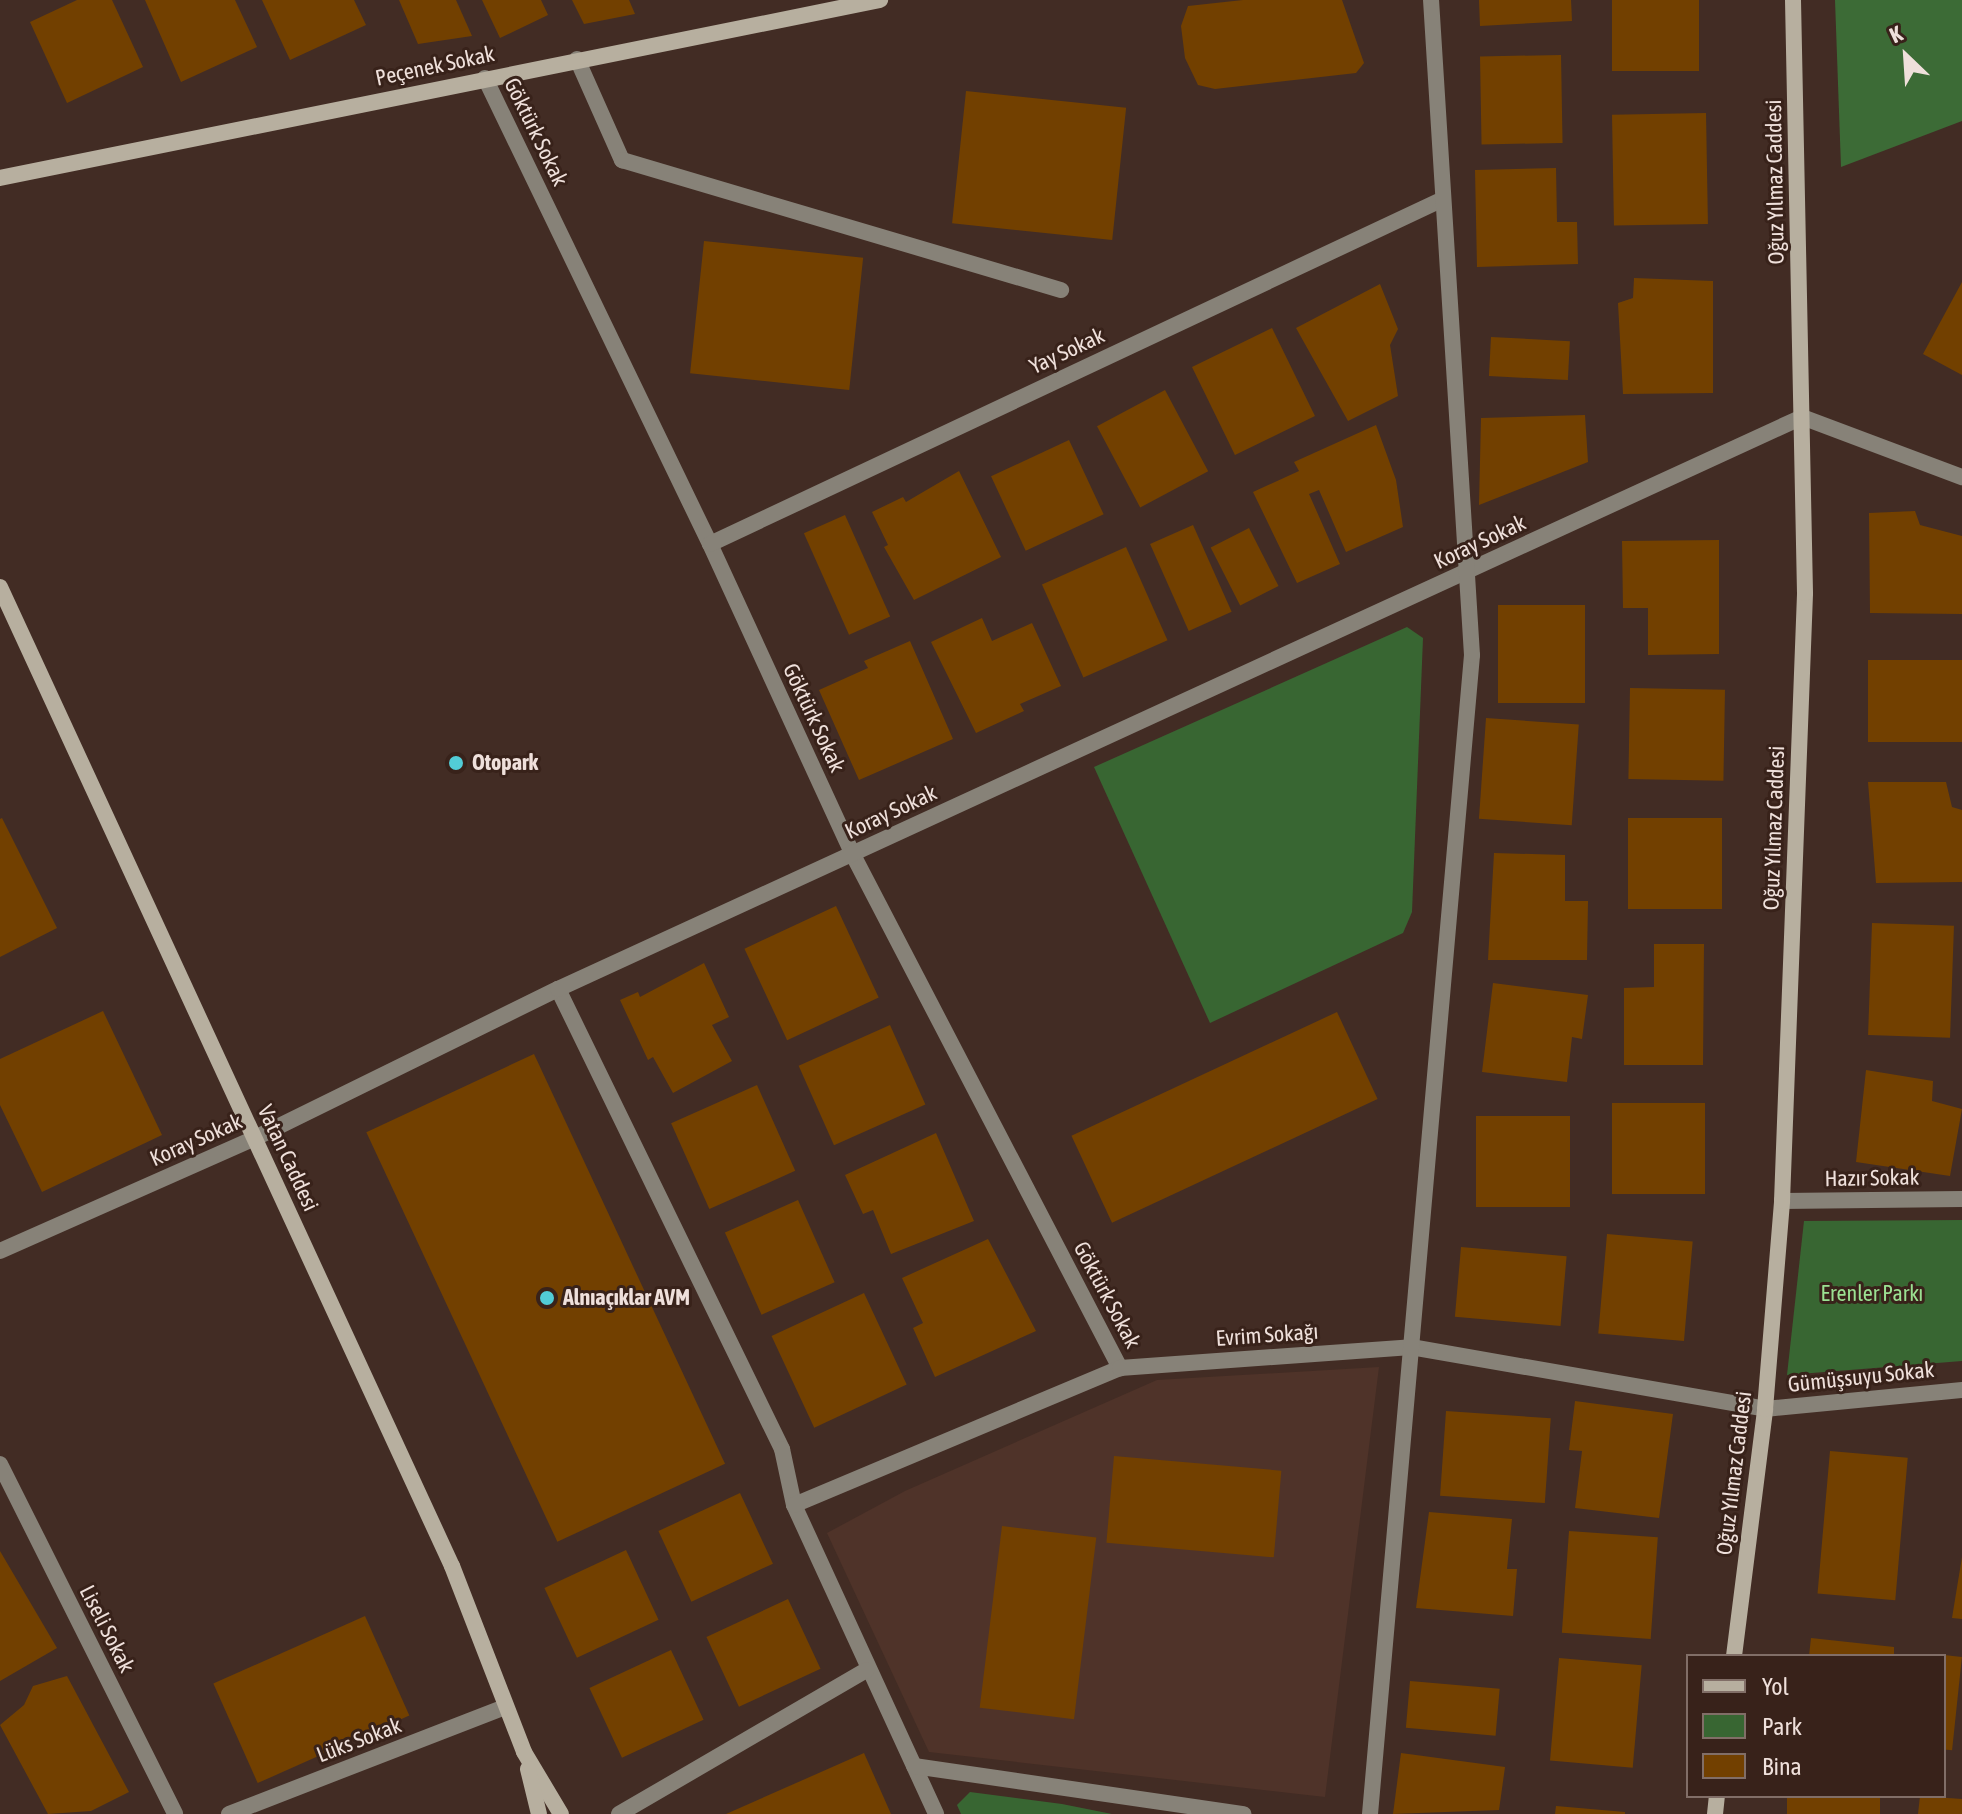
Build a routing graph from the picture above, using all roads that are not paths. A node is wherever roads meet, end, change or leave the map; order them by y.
1 (880, 0) edge
2 (1431, 0) edge
3 (1793, 0) edge
4 (577, 59) junction
5 (485, 78) junction
6 (0, 178) edge
7 (1443, 199) junction
8 (1061, 290) dead end
9 (1802, 417) junction
10 (1962, 477) edge
11 (710, 544) junction
12 (1467, 572) junction
13 (0, 587) edge
14 (7, 620) edge
15 (852, 853) junction
16 (558, 989) junction
17 (255, 1138) junction
18 (1962, 1199) edge
19 (1782, 1201) junction
20 (0, 1251) edge
21 (1411, 1347) junction
22 (1120, 1368) junction
23 (1962, 1390) edge
24 (1765, 1409) junction
25 (0, 1464) edge
26 (794, 1505) junction
27 (1734, 1654) edge
28 (866, 1670) junction
29 (505, 1707) junction
30 (524, 1752) junction
31 (914, 1766) junction
32 (627, 1812) edge
33 (175, 1814) edge
34 (229, 1814) edge
35 (539, 1814) edge
36 (561, 1814) edge
37 (936, 1814) edge
38 (1244, 1814) edge
39 (1370, 1814) edge

1 - 4 main road, Peçenek Sokak
2 - 7 street
3 - 9 main road, Oğuz Yılmaz Caddesi
4 - 5 main road, Peçenek Sokak
4 - 8 street
5 - 6 main road, Peçenek Sokak
5 - 11 street, Göktürk Sokak
7 - 11 street, Yay Sokak
7 - 12 street
9 - 10 street
9 - 12 street, Koray Sokak
9 - 19 main road, Oğuz Yılmaz Caddesi
11 - 15 street, Göktürk Sokak
12 - 15 street, Koray Sokak
12 - 21 street
13 - 14 main road, Vatan Caddesi
14 - 17 main road, Vatan Caddesi
15 - 16 street, Koray Sokak
15 - 22 street, Göktürk Sokak
16 - 17 street, Koray Sokak
16 - 26 street
17 - 20 street, Koray Sokak
17 - 29 main road, Vatan Caddesi
18 - 19 street, Hazır Sokak
19 - 24 main road, Oğuz Yılmaz Caddesi
21 - 22 street, Evrim Sokağı
21 - 24 street, Evrim Sokağı
21 - 39 street
22 - 26 street, Evrim Sokağı
23 - 24 street, Gümüşsuyu Sokak
24 - 27 main road, Oğuz Yılmaz Caddesi
25 - 33 street, Liseli Sokak
26 - 28 street
28 - 31 street
28 - 32 street
29 - 30 main road, Vatan Caddesi
29 - 34 street, Lüks Sokak
30 - 35 main road, Vatan Caddesi
30 - 36 main road, Vatan Caddesi
31 - 37 street
31 - 38 street

